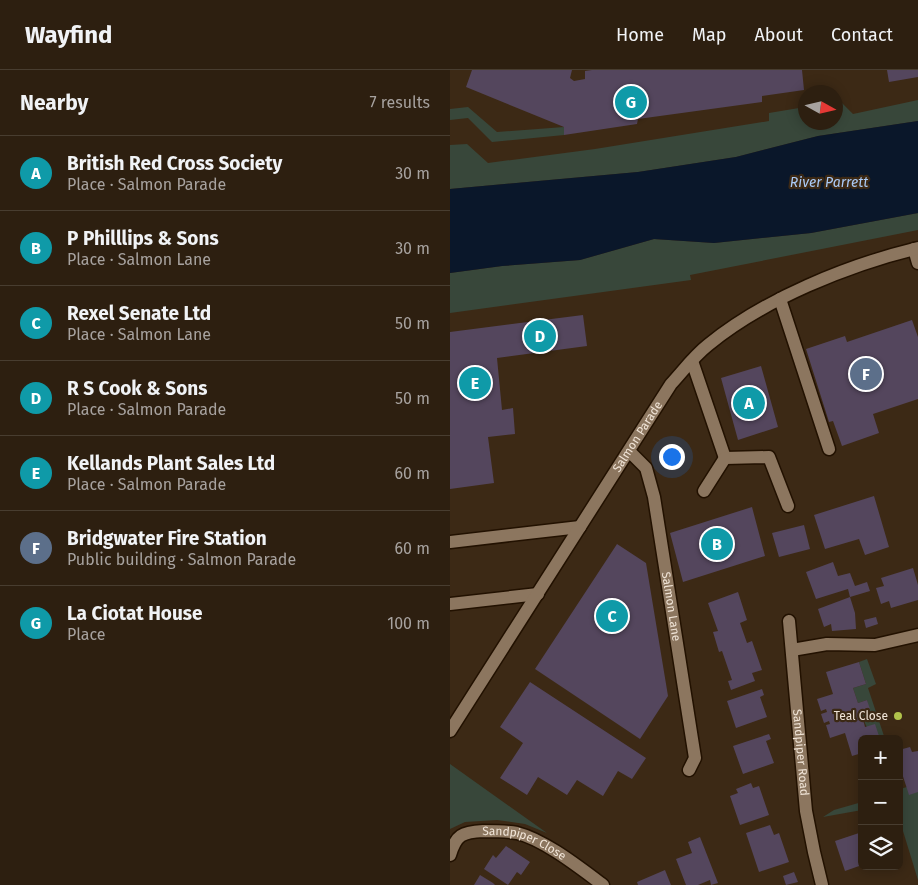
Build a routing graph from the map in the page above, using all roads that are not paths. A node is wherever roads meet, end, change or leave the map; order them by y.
1 (916, 249) edge
2 (918, 263) edge
3 (780, 299) junction
4 (692, 362) junction
5 (829, 449) dead end
6 (629, 451) junction
7 (725, 458) junction
8 (704, 491) dead end
9 (788, 506) dead end
10 (580, 526) junction
11 (450, 542) edge
12 (538, 594) junction
13 (450, 604) edge
14 (789, 620) dead end
15 (918, 635) edge
16 (792, 650) junction
17 (450, 731) edge
18 (689, 770) dead end
19 (450, 856) edge
20 (603, 885) edge
21 (822, 885) edge

1 - 2 street
1 - 3 street, Salmon Parade
3 - 4 street, Salmon Parade
3 - 5 street
4 - 6 street, Salmon Parade
4 - 7 street
6 - 10 street, Salmon Parade
6 - 18 street, Salmon Lane
7 - 8 street
7 - 9 street
10 - 11 street
10 - 12 street, Salmon Parade
12 - 13 street
12 - 17 street, Salmon Parade
14 - 16 street, Sandpiper Road
15 - 16 street
16 - 21 street, Sandpiper Road
19 - 20 street, Sandpiper Close

